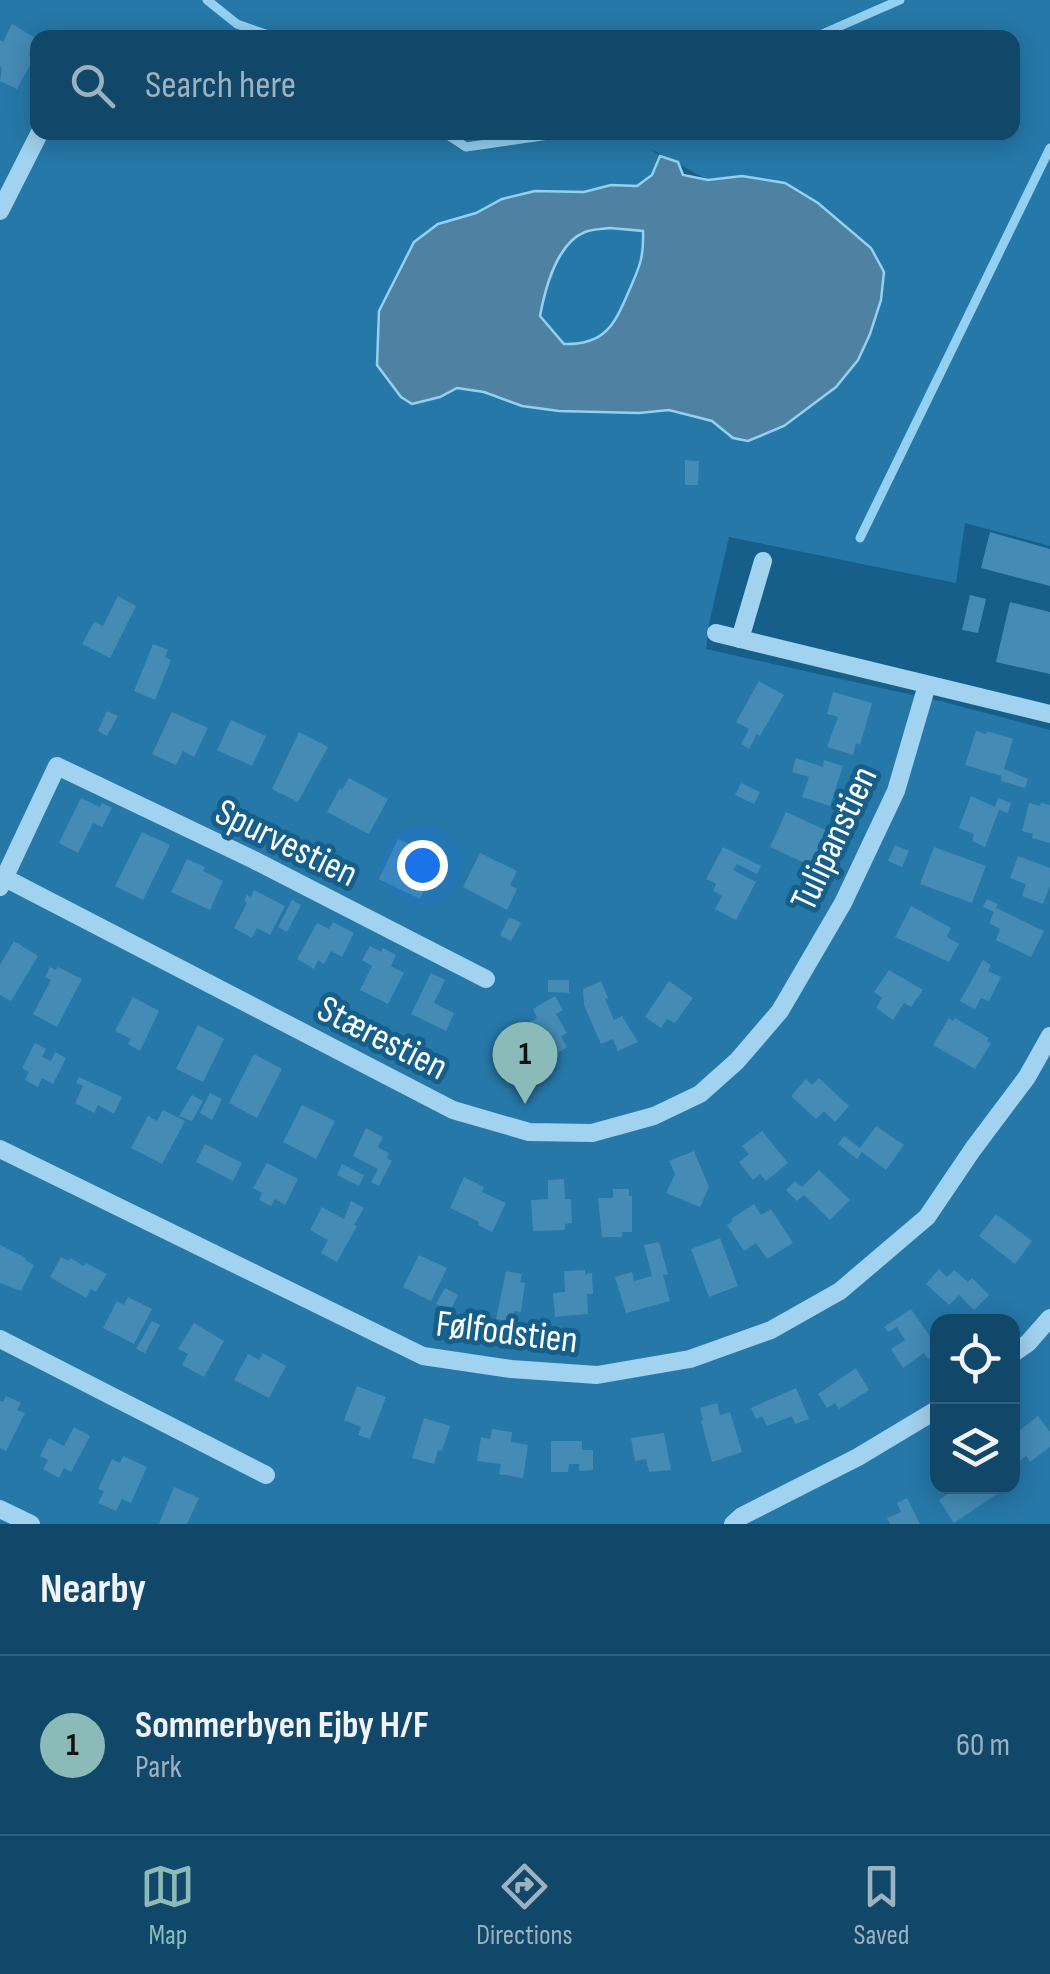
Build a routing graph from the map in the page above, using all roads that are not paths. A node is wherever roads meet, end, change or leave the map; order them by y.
1 (36, 140) edge
2 (0, 211) edge
3 (762, 561) dead end
4 (716, 633) dead end
5 (740, 640) junction
6 (926, 686) junction
7 (1050, 714) edge
8 (2, 883) edge
9 (486, 979) dead end
10 (780, 1011) joint
11 (1050, 1036) edge
12 (0, 1149) edge
13 (1050, 1318) edge
14 (0, 1340) edge
15 (1020, 1348) edge
16 (930, 1413) edge
17 (266, 1475) dead end
18 (0, 1508) edge
19 (31, 1524) edge
20 (733, 1524) edge

1 - 2 lane
3 - 5 lane
4 - 5 lane
5 - 6 lane
6 - 7 lane
6 - 10 lane, Tulipanstien
8 - 9 lane, Spurvestien
8 - 10 lane, Stærestien
11 - 12 lane, Følfodstien
13 - 15 lane
14 - 17 lane
16 - 20 lane
18 - 19 lane

